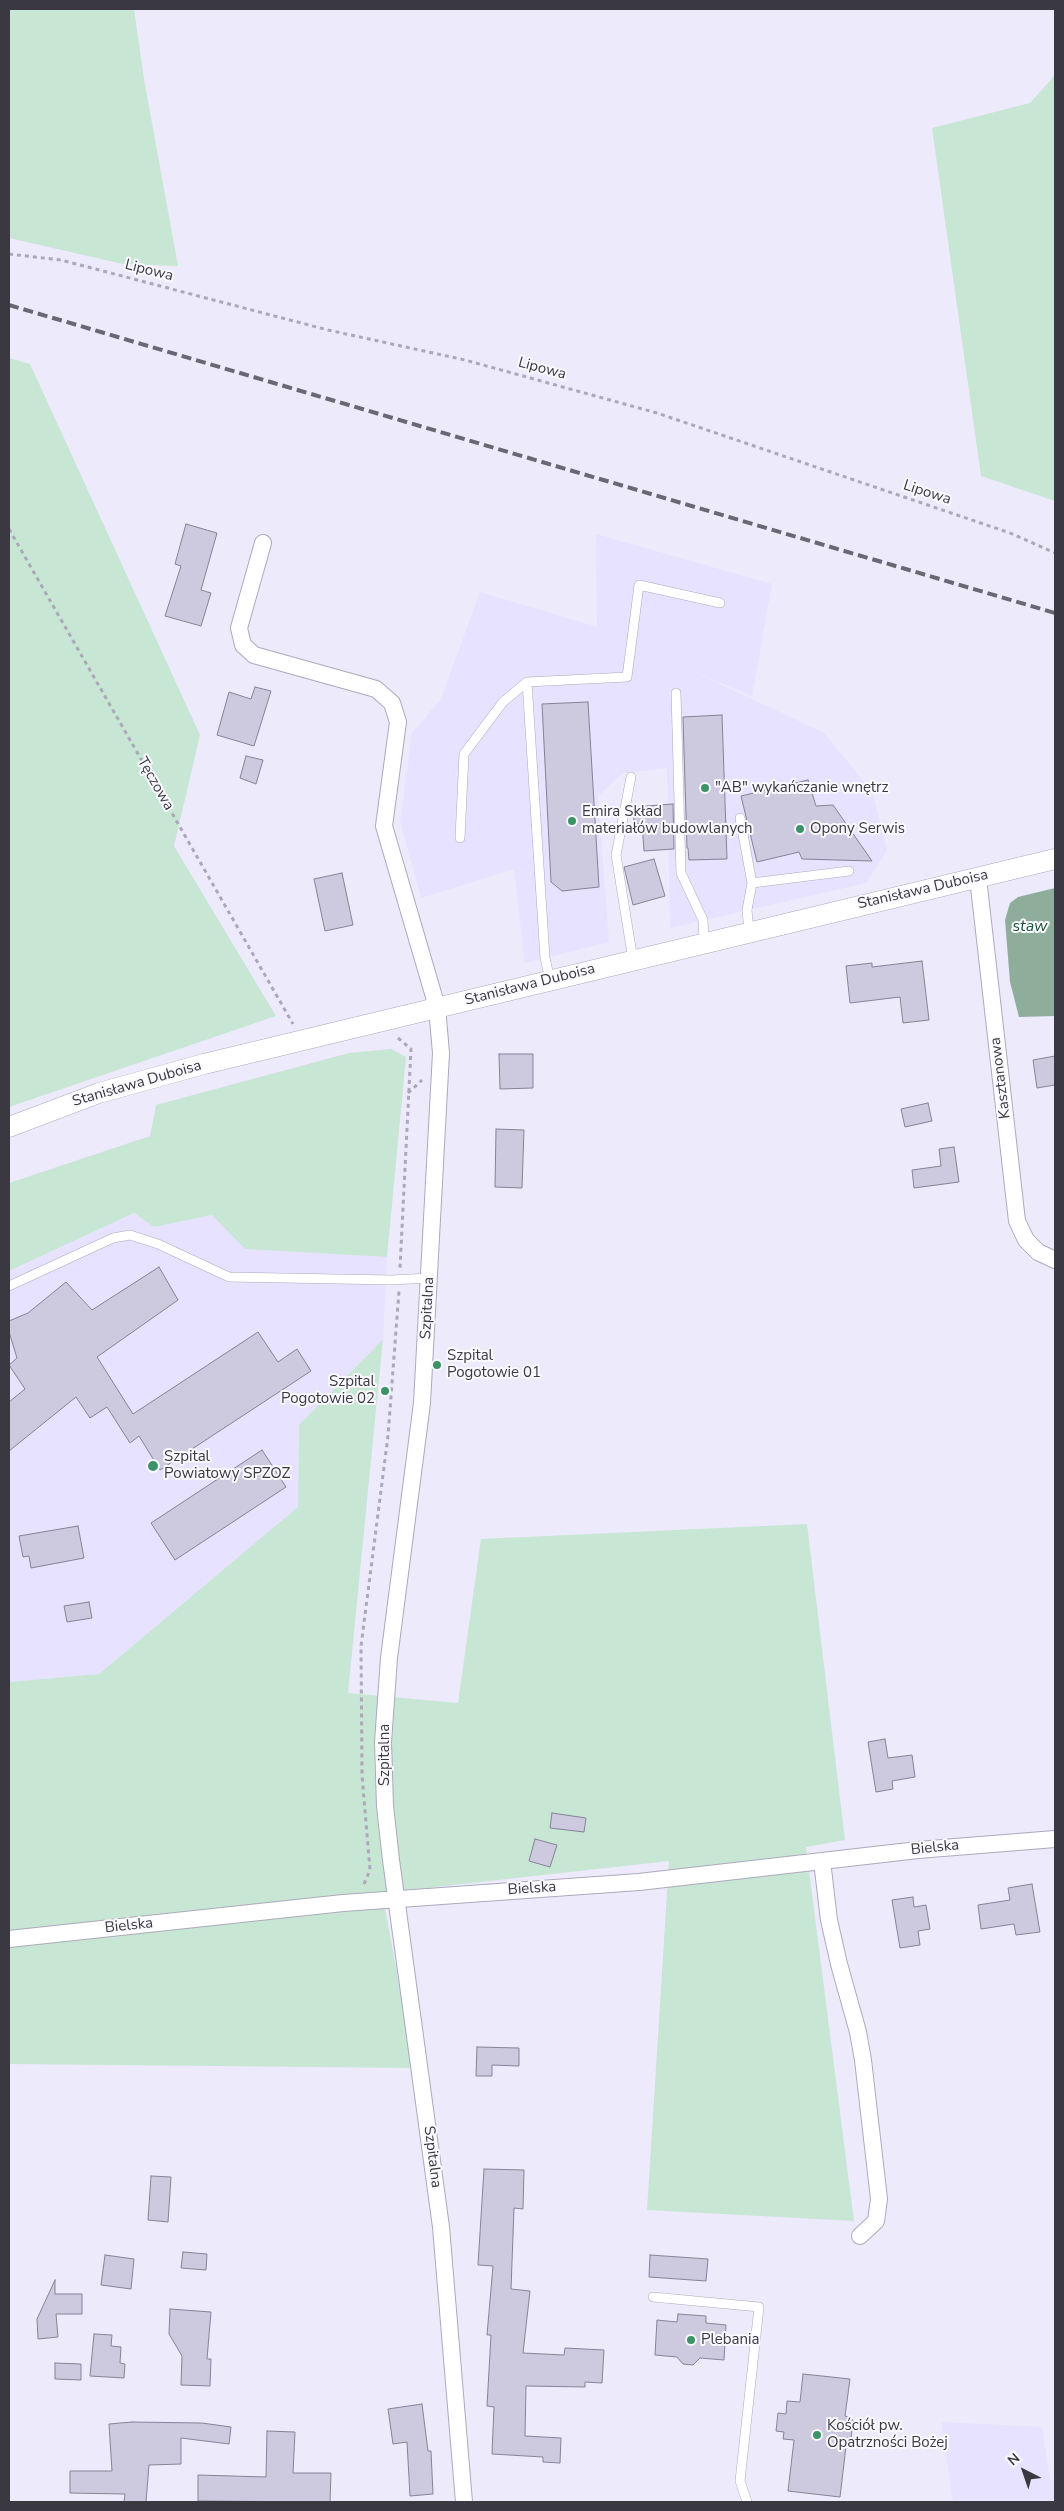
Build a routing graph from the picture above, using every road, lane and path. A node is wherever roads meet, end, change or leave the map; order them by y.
1 (9, 254) edge
2 (9, 529) edge
3 (263, 543) dead end
4 (1055, 553) edge
5 (720, 603) dead end
6 (527, 682) junction
7 (676, 693) dead end
8 (631, 777) dead end
9 (740, 818) dead end
10 (460, 838) dead end
11 (1055, 859) edge
12 (849, 871) dead end
13 (978, 878) junction
14 (752, 883) junction
15 (749, 932) junction
16 (704, 943) junction
17 (633, 960) junction
18 (550, 980) junction
19 (437, 1007) junction
20 (393, 1036) dead end
21 (302, 1040) junction
22 (9, 1127) edge
23 (1055, 1260) edge
24 (400, 1262) dead end
25 (430, 1278) junction
26 (9, 1286) edge
27 (398, 1296) dead end
28 (1055, 1838) edge
29 (822, 1861) junction
30 (364, 1882) dead end
31 (396, 1899) junction
32 (9, 1939) edge
33 (860, 2236) dead end
34 (653, 2297) dead end
35 (464, 2502) edge
36 (747, 2502) edge

1 - 4 path, Lipowa
2 - 21 path, Tęczowa
3 - 19 street
5 - 6 lane
6 - 10 lane
6 - 18 lane
7 - 16 lane
8 - 17 lane
9 - 14 lane
11 - 13 street, Stanisława Duboisa
12 - 14 lane
13 - 15 street, Stanisława Duboisa
13 - 23 street, Kasztanowa
14 - 15 lane
15 - 16 street, Stanisława Duboisa
16 - 17 street, Stanisława Duboisa
17 - 18 street, Stanisława Duboisa
18 - 19 street, Stanisława Duboisa
19 - 21 street, Stanisława Duboisa
19 - 25 street, Szpitalna
20 - 24 path
21 - 22 street, Stanisława Duboisa
25 - 26 lane
25 - 31 street, Szpitalna
27 - 30 path
28 - 29 street, Bielska
29 - 31 street, Bielska
29 - 33 street
31 - 32 street, Bielska
31 - 35 street, Szpitalna
34 - 36 lane

